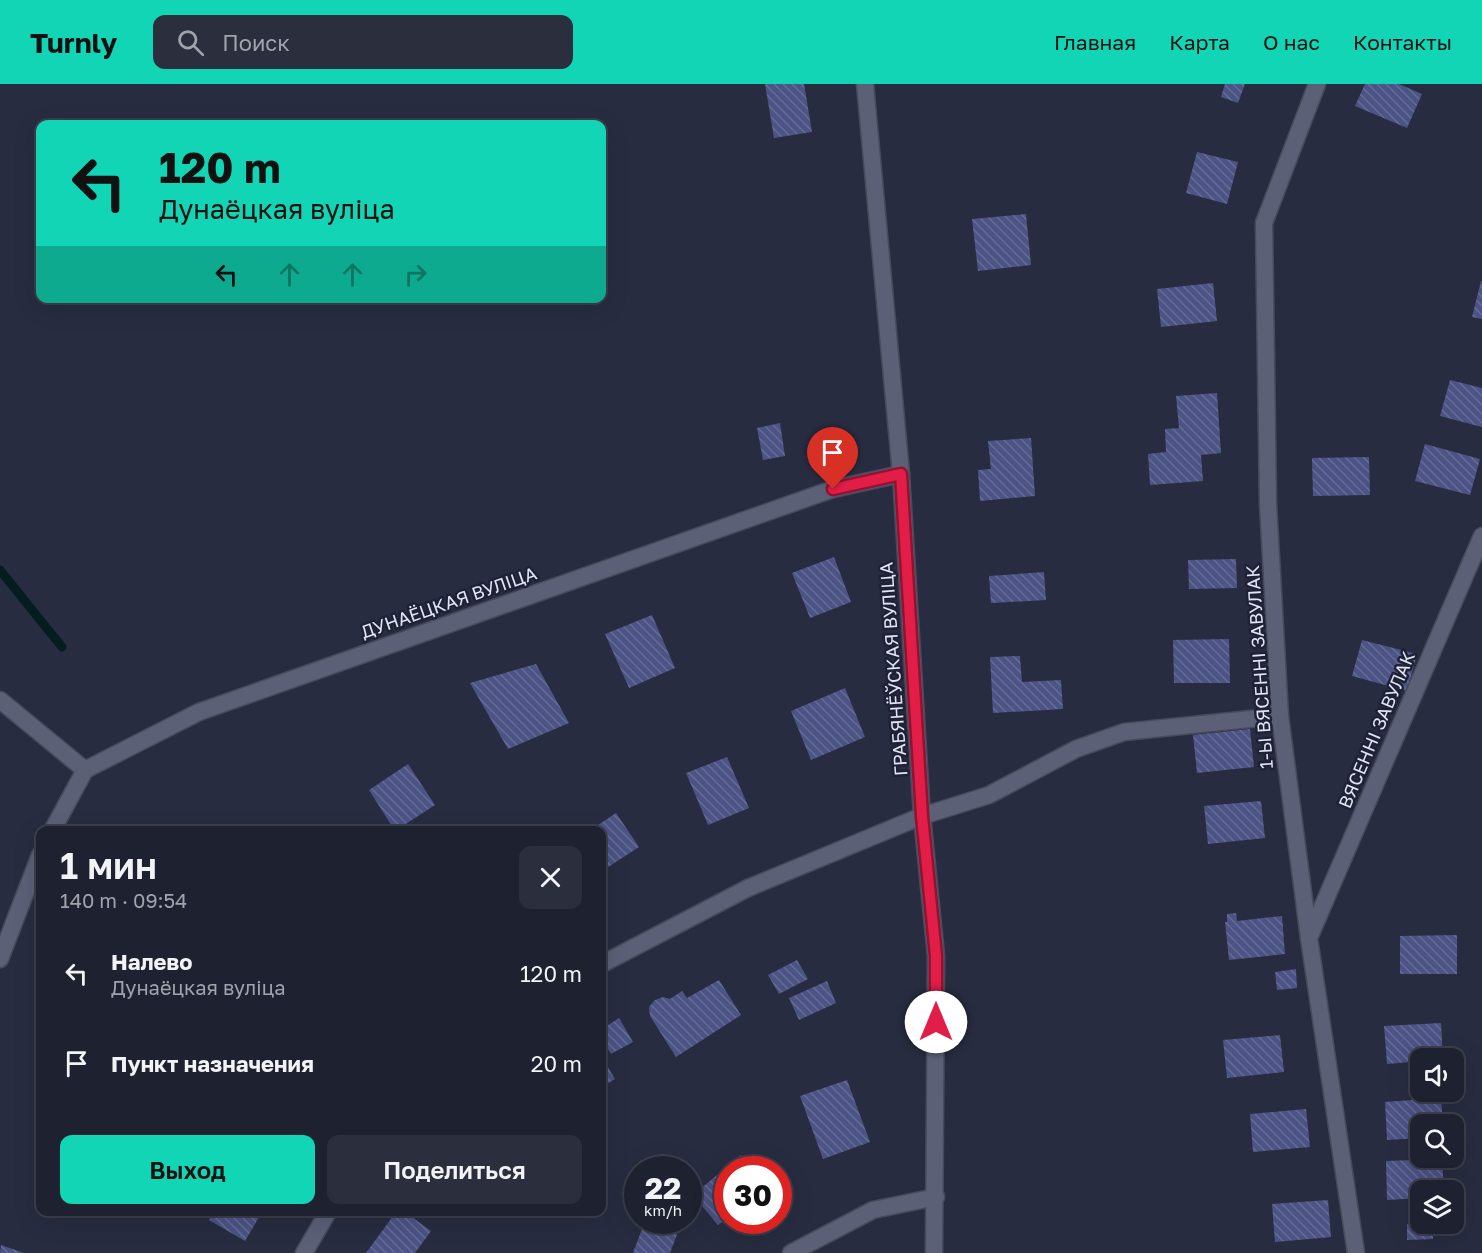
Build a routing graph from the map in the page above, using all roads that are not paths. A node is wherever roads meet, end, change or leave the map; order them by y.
1 (865, 84) edge
2 (1317, 84) edge
3 (901, 474) junction
4 (1482, 536) edge
5 (0, 700) edge
6 (1280, 716) junction
7 (85, 770) junction
8 (922, 816) junction
9 (55, 826) edge
10 (36, 866) edge
11 (1309, 938) junction
12 (0, 960) edge
13 (606, 962) edge
14 (936, 1197) junction
15 (326, 1216) edge
16 (304, 1253) edge
17 (791, 1253) edge
18 (934, 1253) edge
19 (1356, 1253) edge

1 - 3 street, ГРАБЯНЁЎСКАЯ ВУЛІЦА
2 - 6 street, 1-Ы ВЯСЕННІ ЗАВУЛАК
3 - 7 street, ДУНАЁЦКАЯ ВУЛІЦА
3 - 8 street, ГРАБЯНЁЎСКАЯ ВУЛІЦА
4 - 11 street, ВЯСЕННІ ЗАВУЛАК
5 - 7 street
6 - 8 street
6 - 11 street, 1-Ы ВЯСЕННІ ЗАВУЛАК
7 - 9 street
8 - 13 street
8 - 14 street, ГРАБЯНЁЎСКАЯ ВУЛІЦА
10 - 12 street
11 - 19 street, 1-Ы ВЯСЕННІ ЗАВУЛАК
14 - 17 street
14 - 18 street, ГРАБЯНЁЎСКАЯ ВУЛІЦА
15 - 16 street

